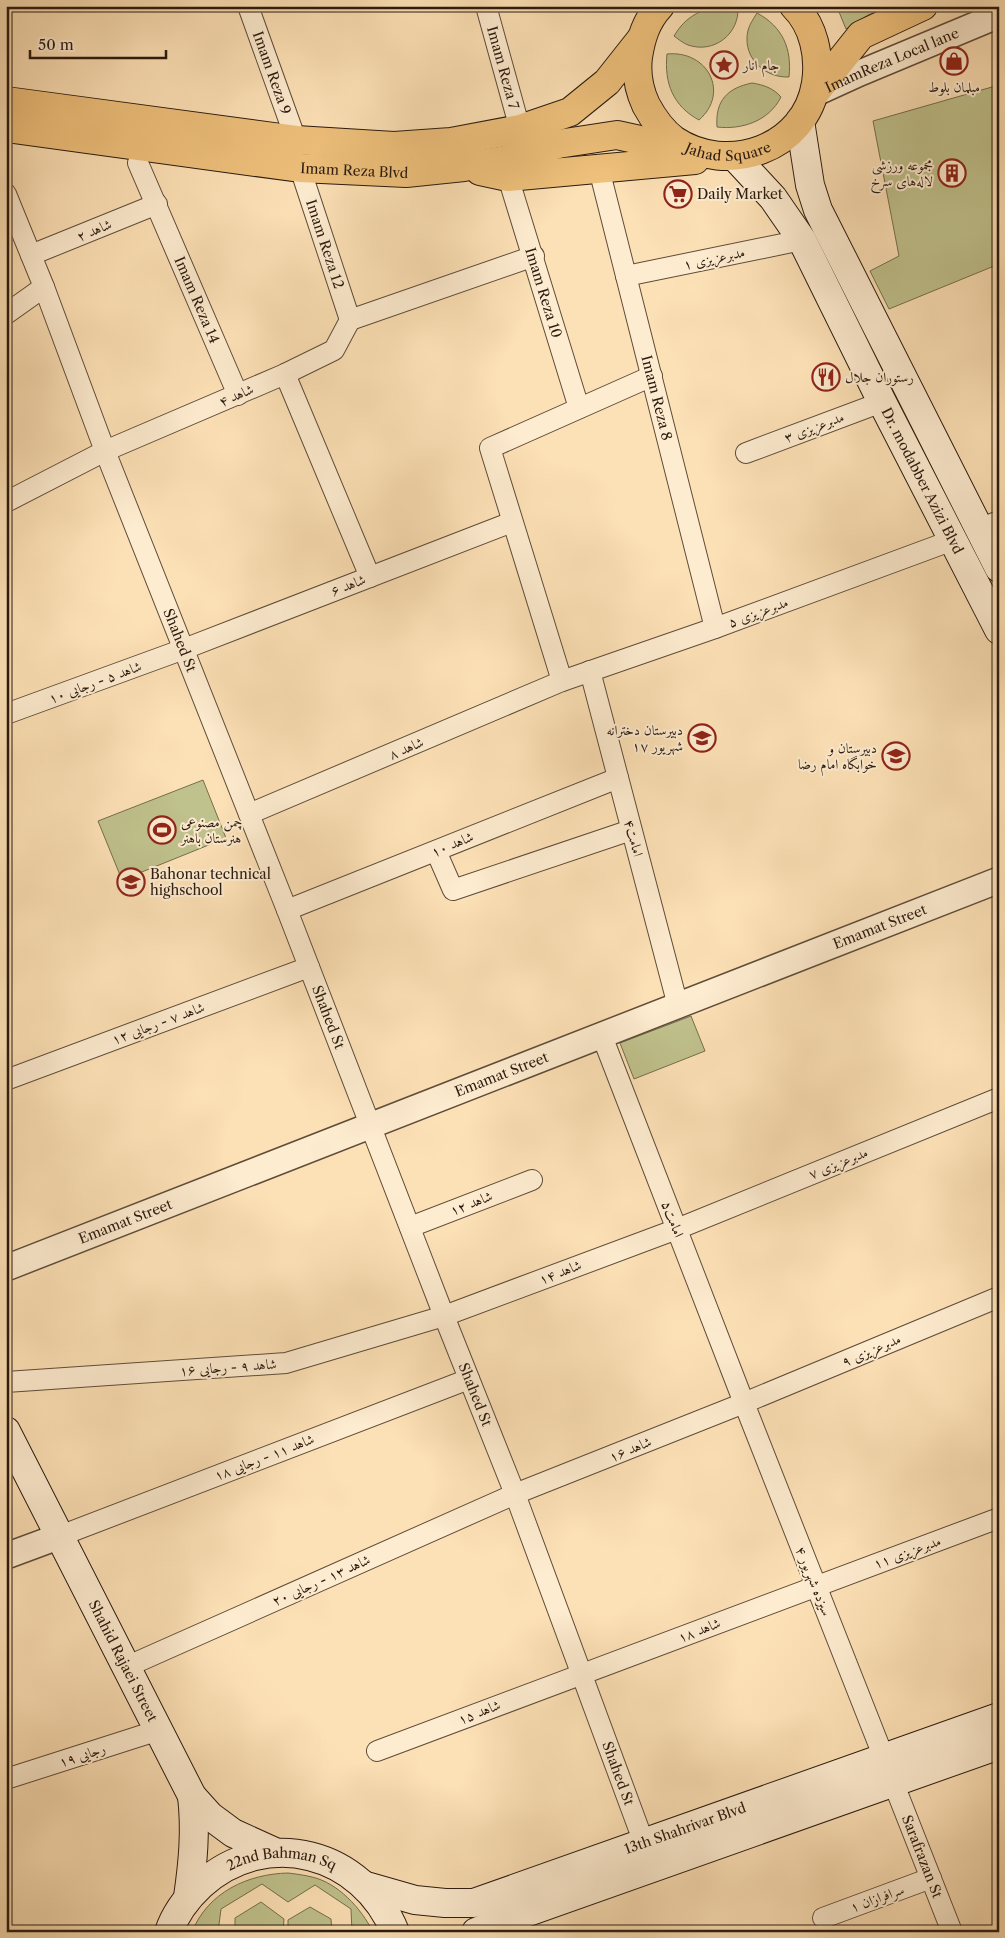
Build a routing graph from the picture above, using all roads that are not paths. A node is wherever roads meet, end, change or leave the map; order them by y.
1 (248, 6) edge
2 (486, 6) edge
3 (794, 6) edge
4 (923, 6) edge
5 (659, 7) edge
6 (999, 15) edge
7 (641, 39) junction
8 (814, 94) junction
9 (6, 101) edge
10 (800, 121) junction
11 (6, 128) edge
12 (520, 129) junction
13 (296, 140) junction
14 (719, 155) junction
15 (138, 163) dead end
16 (464, 167) junction
17 (300, 168) junction
18 (598, 169) junction
19 (508, 177) junction
20 (6, 194) edge
21 (157, 204) junction
22 (802, 240) junction
23 (32, 255) junction
24 (534, 256) junction
25 (626, 276) junction
26 (44, 287) junction
27 (6, 314) edge
28 (350, 320) junction
29 (285, 374) junction
30 (652, 376) junction
31 (238, 395) junction
32 (882, 402) junction
33 (579, 408) junction
34 (105, 452) junction
35 (746, 453) dead end
36 (6, 502) edge
37 (512, 522) junction
38 (989, 525) edge
39 (954, 540) junction
40 (999, 568) edge
41 (370, 577) junction
42 (715, 628) junction
43 (999, 630) edge
44 (184, 649) junction
45 (590, 671) junction
46 (562, 681) junction
47 (6, 714) edge
48 (618, 778) junction
49 (249, 814) junction
50 (631, 830) junction
51 (436, 851) junction
52 (999, 880) edge
53 (287, 910) junction
54 (309, 967) junction
55 (678, 1006) junction
56 (602, 1036) junction
57 (6, 1080) edge
58 (999, 1098) edge
59 (371, 1126) junction
60 (532, 1180) dead end
61 (410, 1227) junction
62 (677, 1228) junction
63 (6, 1268) edge
64 (999, 1297) edge
65 (444, 1316) junction
66 (469, 1379) junction
67 (6, 1382) edge
68 (744, 1403) junction
69 (6, 1431) edge
70 (515, 1494) junction
71 (999, 1518) edge
72 (60, 1536) junction
73 (6, 1556) edge
74 (816, 1586) junction
75 (126, 1667) junction
76 (582, 1674) junction
77 (999, 1717) edge
78 (158, 1730) junction
79 (999, 1745) edge
80 (377, 1751) dead end
81 (888, 1770) junction
82 (6, 1779) edge
83 (192, 1796) junction
84 (644, 1843) junction
85 (277, 1853) junction
86 (931, 1878) junction
87 (366, 1886) junction
88 (188, 1897) junction
89 (823, 1918) dead end
90 (169, 1932) edge
91 (395, 1932) edge
92 (476, 1932) edge
93 (952, 1932) edge

1 - 13 street, Imam Reza 9
2 - 12 street, Imam Reza 7
3 - 8 main road, Jahad Square
4 - 8 main road
5 - 7 main road, Jahad Square
6 - 8 street, ImamReza Local lane
7 - 12 main road, Imam Reza Blvd
7 - 14 main road, Jahad Square
8 - 10 main road, Jahad Square
9 - 13 main road, Imam Reza Blvd
10 - 14 main road, Jahad Square
10 - 38 main road, Dr. modabber Azizi Blvd
11 - 17 main road, Imam Reza Blvd
12 - 13 main road, Imam Reza Blvd
14 - 16 main road, Imam Reza Blvd
14 - 18 main road
14 - 22 main road, Dr. modabber Azizi Blvd
15 - 21 street, Imam Reza 14
16 - 17 main road, Imam Reza Blvd
16 - 19 main road
17 - 28 street, Imam Reza 12
18 - 19 main road
18 - 25 street, Imam Reza 8
19 - 24 street, Imam Reza 10
20 - 23 street, Shahed St
21 - 23 street, شاهد ۲
21 - 31 street, Imam Reza 14
22 - 25 street, مدبرعزیزی ۱
22 - 32 main road, Dr. modabber Azizi Blvd
23 - 26 street, Shahed St
24 - 28 street
24 - 33 street, Imam Reza 10
25 - 30 street, Imam Reza 8
26 - 27 street
26 - 34 street, Shahed St
28 - 29 street, شاهد ۴
29 - 31 street, شاهد ۴
29 - 41 street
30 - 33 street
30 - 42 street, Imam Reza 8
31 - 34 street, شاهد ۴
32 - 35 street, مدبرعزیزی ۳
32 - 39 main road, Dr. modabber Azizi Blvd
33 - 37 street
34 - 36 street, شاهد ۴
34 - 44 street, Shahed St
37 - 41 street, شاهد ۶
37 - 46 street
38 - 40 main road, Dr. modabber Azizi Blvd
39 - 42 street, مدبرعزیزی ۵
39 - 43 main road, Dr. modabber Azizi Blvd
41 - 44 street, شاهد ۶
42 - 45 street, مدبرعزیزی ۵
44 - 47 street, شاهد ۵ - رجایی ۱۰
44 - 49 street, Shahed St
45 - 46 street, مدبرعزیزی ۵
45 - 48 street, امامت۴
46 - 49 street, شاهد ۸
48 - 50 street, امامت۴
48 - 51 street, شاهد ۱۰
49 - 53 street, Shahed St
50 - 51 street
50 - 55 street, امامت۴
51 - 53 street, شاهد ۱۰
52 - 55 street, Emamat Street
53 - 54 street, Shahed St
54 - 57 street, شاهد ۷ - رجایی ۱۲
54 - 59 street, Shahed St
55 - 56 street, Emamat Street
56 - 59 street, Emamat Street
56 - 62 street, امامت۵
58 - 62 street, مدبرعزیزی ۷
59 - 61 street, Shahed St
59 - 63 street, Emamat Street
60 - 61 street, شاهد ۱۲
61 - 65 street, Shahed St
62 - 65 street, شاهد ۱۴
62 - 68 street, امامت۵
64 - 68 street, مدبرعزیزی ۹
65 - 66 street, Shahed St
65 - 67 street, شاهد ۹ - رجایی ۱۶
66 - 70 street, Shahed St
66 - 72 street, شاهد ۱۱ - رجایی ۱۸
68 - 70 street, شاهد ۱۶
68 - 74 street, سیزده شهریور ۴
69 - 72 main road, Shahid Rajaei Street
70 - 75 street, شاهد ۱۳ - رجایی ۲۰
70 - 76 street, Shahed St
71 - 74 street, مدبرعزیزی ۱۱
72 - 73 street
72 - 75 main road, Shahid Rajaei Street
74 - 76 street, شاهد ۱۸
74 - 81 street, سیزده شهریور ۴
75 - 78 main road, Shahid Rajaei Street
76 - 80 street, شاهد ۱۵
76 - 84 street, Shahed St
77 - 81 main road, 13th Shahrivar Blvd
78 - 82 street, رجایی ۱۹
78 - 83 main road, Shahid Rajaei Street
79 - 81 main road, 13th Shahrivar Blvd
81 - 84 main road, 13th Shahrivar Blvd
81 - 86 street, Sarafrazan St
81 - 92 main road, 13th Shahrivar Blvd
83 - 85 main road, Shahid Rajaei Street
83 - 88 main road
84 - 87 main road, 13th Shahrivar Blvd
85 - 87 main road, 22nd Bahman Sq
85 - 88 main road, 22nd Bahman Sq
86 - 89 street, سرافرازان ۱
86 - 93 street, Sarafrazan St
87 - 91 main road, 22nd Bahman Sq
88 - 90 main road, 22nd Bahman Sq

